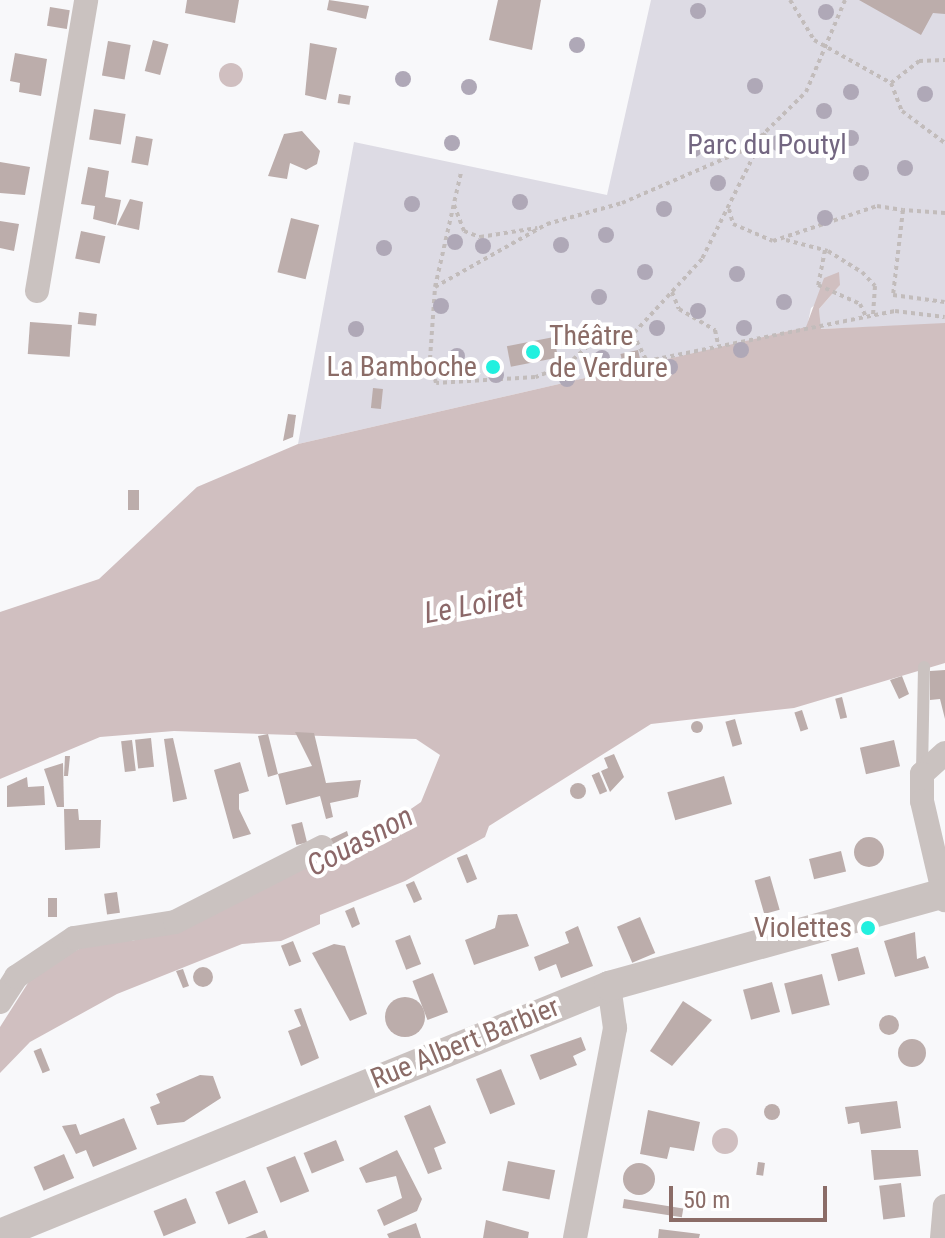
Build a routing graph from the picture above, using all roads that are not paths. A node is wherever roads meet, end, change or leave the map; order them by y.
1 (86, 0) edge
2 (37, 291) dead end
3 (924, 667) dead end
4 (945, 753) edge
5 (922, 774) junction
6 (322, 847) dead end
7 (945, 896) edge
8 (609, 986) junction
9 (0, 1002) edge
10 (945, 1206) edge
11 (0, 1234) edge
12 (575, 1238) edge
13 (942, 1238) edge

1 - 2 street
3 - 5 lane
4 - 5 street
5 - 7 street
6 - 9 street
7 - 8 street, Rue Albert Barbier
8 - 11 street, Rue Albert Barbier
8 - 12 street
10 - 13 street

